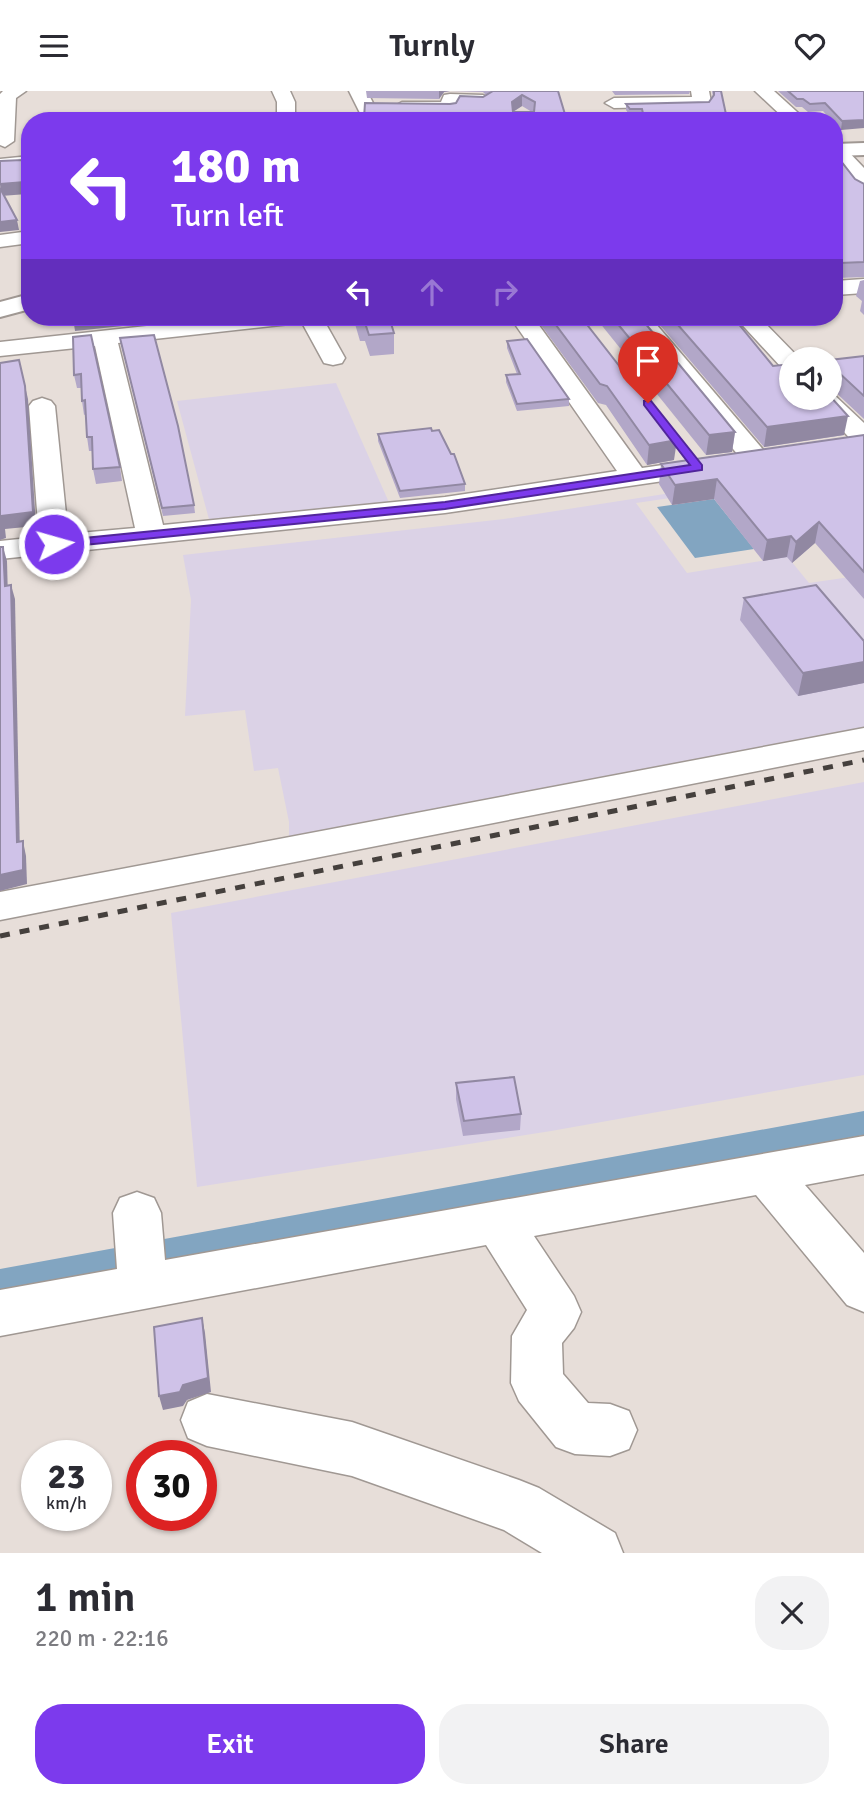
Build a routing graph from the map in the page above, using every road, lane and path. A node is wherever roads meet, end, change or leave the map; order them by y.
1 (17, 91) edge
2 (281, 91) edge
3 (700, 91) edge
4 (764, 91) edge
5 (609, 97) edge
6 (483, 100) edge
7 (365, 106) edge
8 (4, 108) edge
9 (286, 112) edge
10 (623, 112) edge
11 (788, 112) edge
12 (21, 139) edge
13 (2, 141) edge
14 (864, 149) edge
15 (843, 150) edge
16 (843, 158) edge
17 (21, 163) edge
18 (0, 165) edge
19 (864, 191) edge
20 (21, 220) edge
21 (0, 223) edge
22 (21, 238) edge
23 (0, 241) edge
24 (864, 286) edge
25 (843, 287) edge
26 (21, 304) edge
27 (0, 310) edge
28 (208, 326) edge
29 (317, 326) edge
30 (527, 326) edge
31 (646, 326) edge
32 (755, 326) edge
33 (106, 342) dead end
34 (0, 349) edge
35 (779, 351) edge
36 (333, 358) dead end
37 (42, 406) dead end
38 (833, 410) edge
39 (855, 443) edge
40 (635, 477) junction
41 (151, 535) junction
42 (54, 544) junction
43 (0, 550) edge
44 (864, 739) edge
45 (0, 906) edge
46 (864, 1155) edge
47 (766, 1173) junction
48 (137, 1219) dead end
49 (497, 1222) junction
50 (142, 1281) junction
51 (864, 1289) edge
52 (0, 1313) edge
53 (207, 1420) dead end
54 (610, 1430) dead end
55 (595, 1553) edge

1 - 8 street
2 - 9 street
3 - 5 street
4 - 11 street
5 - 10 street
6 - 7 street
8 - 13 street
12 - 13 street
14 - 15 main road
16 - 19 street
17 - 18 street
20 - 21 street
22 - 23 street
24 - 25 street
26 - 27 main road
28 - 34 street
29 - 36 street
30 - 40 street
31 - 40 street
32 - 35 street
33 - 41 street
37 - 42 street
38 - 39 street
40 - 41 street
41 - 42 street
42 - 43 street
44 - 45 street
46 - 47 street
47 - 49 street
47 - 51 street
48 - 50 street
49 - 50 street
49 - 54 street
50 - 52 street
53 - 55 street

